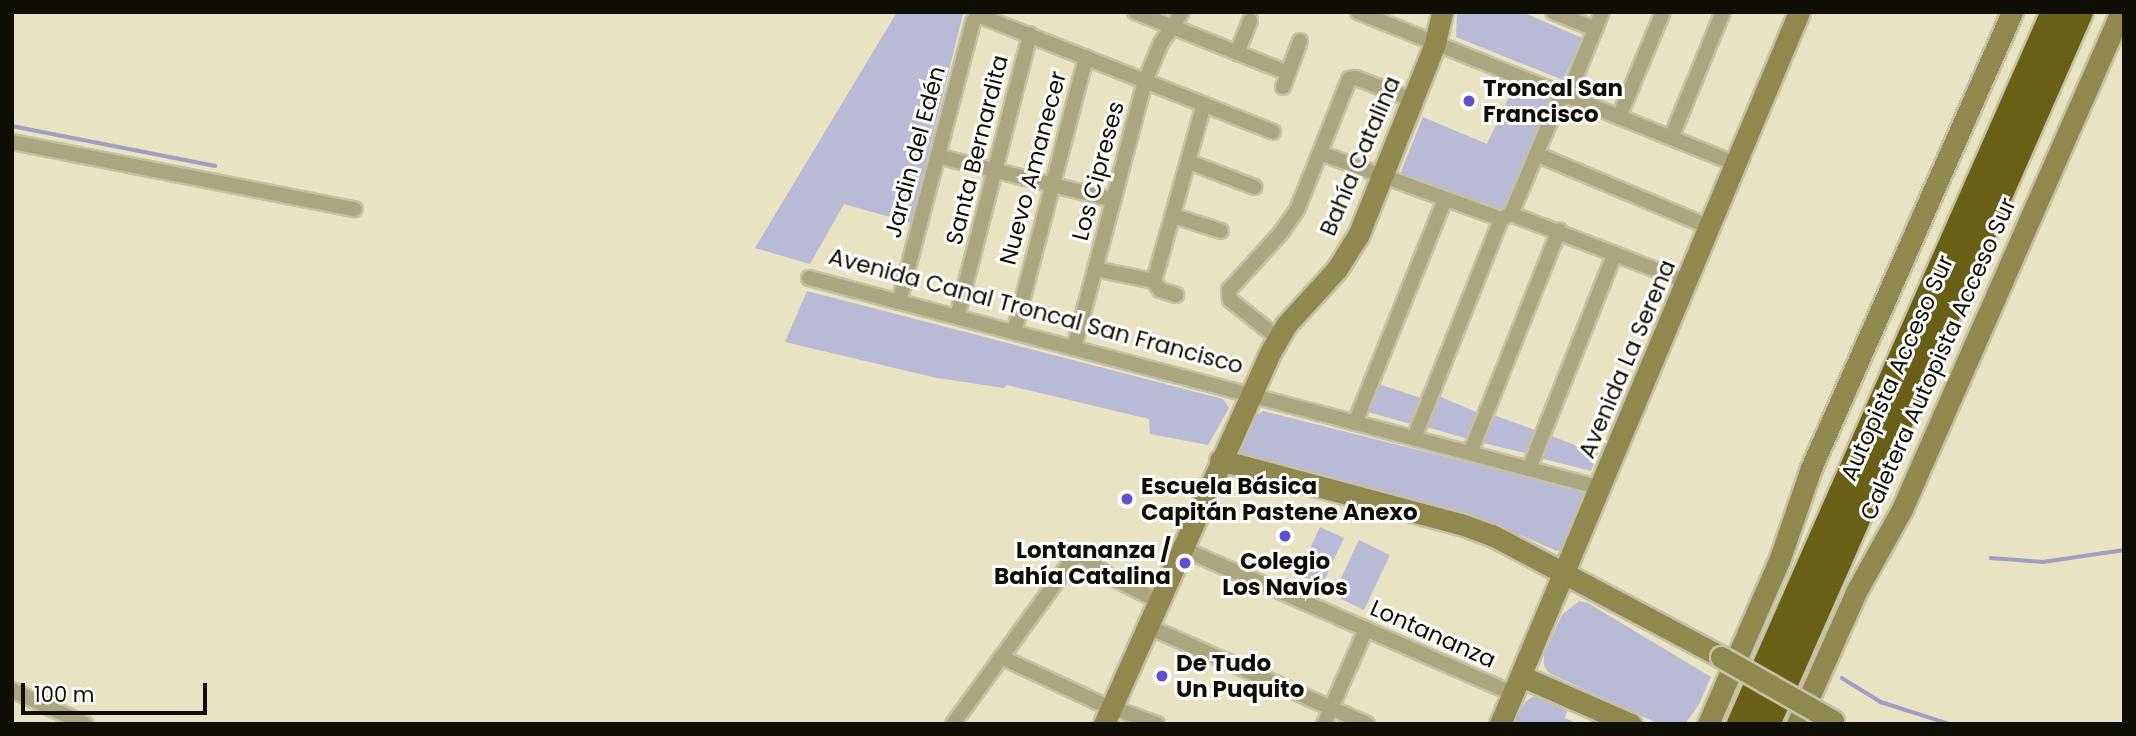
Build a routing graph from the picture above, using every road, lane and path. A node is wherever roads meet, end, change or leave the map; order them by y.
1 (1182, 12) edge
2 (1358, 12) edge
3 (1442, 12) edge
4 (1553, 12) edge
5 (1602, 12) edge
6 (1663, 12) edge
7 (1723, 12) edge
8 (1799, 12) edge
9 (2012, 12) edge
10 (2054, 12) edge
11 (2080, 12) edge
12 (2121, 12) edge
13 (1139, 13) edge
14 (1250, 20) dead end
15 (1171, 27) junction
16 (1595, 29) junction
17 (1030, 34) junction
18 (1300, 41) dead end
19 (1435, 43) junction
20 (1237, 53) junction
21 (1086, 57) junction
22 (1145, 81) junction
23 (1564, 95) junction
24 (1413, 100) junction
25 (1204, 104) junction
26 (1619, 117) junction
27 (1273, 132) dead end
28 (1671, 138) junction
29 (12, 142) edge
30 (1320, 153) junction
31 (1536, 155) junction
32 (937, 156) junction
33 (1189, 162) junction
34 (1736, 164) junction
35 (995, 170) junction
36 (1382, 176) junction
37 (1053, 185) junction
38 (1254, 187) dead end
39 (1445, 199) junction
40 (1114, 200) junction
41 (355, 209) dead end
42 (1174, 216) junction
43 (1506, 217) junction
44 (1710, 227) junction
45 (1221, 230) dead end
46 (1559, 230) junction
47 (1615, 253) junction
48 (1095, 269) junction
49 (809, 278) dead end
50 (1154, 281) junction
51 (1687, 282) junction
52 (1176, 295) dead end
53 (899, 302) junction
54 (957, 317) junction
55 (1014, 332) junction
56 (1278, 338) junction
57 (1074, 348) junction
58 (1249, 394) junction
59 (1355, 423) junction
60 (1414, 438) junction
61 (1470, 453) junction
62 (1220, 460) junction
63 (1529, 469) junction
64 (1601, 488) junction
65 (1181, 548) junction
66 (1565, 572) junction
67 (1158, 601) junction
68 (1147, 626) junction
69 (1366, 629) junction
70 (1001, 657) junction
71 (1517, 685) junction
72 (12, 690) edge
73 (1331, 708) junction
74 (1108, 715) edge
75 (1835, 722) edge
76 (85, 724) edge
77 (953, 724) edge
78 (1157, 724) edge
79 (1324, 724) edge
80 (1367, 724) edge
81 (1500, 724) edge
82 (1631, 724) edge
83 (1708, 724) edge
84 (1740, 724) edge
85 (1767, 724) edge
86 (1797, 724) edge

1 - 15 street, Los Cipreses
2 - 19 street
3 - 19 main road, Bahía Catalina
4 - 16 street
5 - 16 street
6 - 26 street
7 - 28 street
8 - 34 main road, Avenida La Serena
9 - 83 main road
10 - 84 highway, Autopista Acceso Sur
11 - 85 highway, Autopista Acceso Sur
12 - 86 main road, Caletera Autopista Acceso Sur
13 - 15 street
14 - 20 street
15 - 20 street
15 - 22 street, Los Cipreses
16 - 23 street
17 - 21 street
17 - 32 street, Jardin del Edén
17 - 35 street, Santa Bernardita
18 - 20 street
19 - 23 street
19 - 24 main road, Bahía Catalina
21 - 22 street
21 - 37 street, Nuevo Amanecer
22 - 25 street
22 - 40 street, Los Cipreses
23 - 26 street
23 - 31 street
24 - 30 street
24 - 36 main road, Bahía Catalina
25 - 27 street
25 - 33 street
26 - 28 street
28 - 34 street
29 - 41 street
30 - 36 street
30 - 56 street
31 - 43 street
31 - 44 street
32 - 35 street
32 - 53 street, Jardin del Edén
33 - 38 street
33 - 42 street
34 - 44 main road, Avenida La Serena
35 - 37 street
35 - 54 street, Santa Bernardita
36 - 39 street
36 - 56 main road, Bahía Catalina
37 - 40 street
37 - 55 street, Nuevo Amanecer
39 - 43 street
39 - 59 street
40 - 48 street, Los Cipreses
42 - 45 street
42 - 50 street
43 - 46 street
43 - 60 street
44 - 51 main road, Avenida La Serena
46 - 47 street
46 - 61 street
47 - 51 street
47 - 63 street
48 - 50 street
48 - 57 street, Los Cipreses
49 - 53 street, Avenida Canal Troncal San Francisco
50 - 52 street
51 - 64 main road, Avenida La Serena
53 - 54 street, Avenida Canal Troncal San Francisco
54 - 55 street, Avenida Canal Troncal San Francisco
55 - 57 street, Avenida Canal Troncal San Francisco
56 - 58 main road, Bahía Catalina
57 - 58 street, Avenida Canal Troncal San Francisco
58 - 59 street, Avenida Canal Troncal San Francisco
58 - 62 main road, Bahía Catalina
59 - 60 street, Avenida Canal Troncal San Francisco
60 - 61 street, Avenida Canal Troncal San Francisco
61 - 63 street, Avenida Canal Troncal San Francisco
62 - 65 main road, Bahía Catalina
62 - 66 main road
63 - 64 street, Avenida Canal Troncal San Francisco
64 - 66 main road, Avenida La Serena
65 - 67 main road, Bahía Catalina
65 - 69 street, Lontananza
66 - 71 main road, Avenida La Serena
66 - 75 main road, bridge
67 - 68 main road, Bahía Catalina
67 - 70 street
68 - 73 street
68 - 74 main road, Bahía Catalina
69 - 71 street, Lontananza
69 - 73 street
70 - 74 street
70 - 77 street
71 - 81 main road, Avenida La Serena
71 - 82 main road
72 - 76 street
73 - 79 street
73 - 80 street
74 - 78 street

